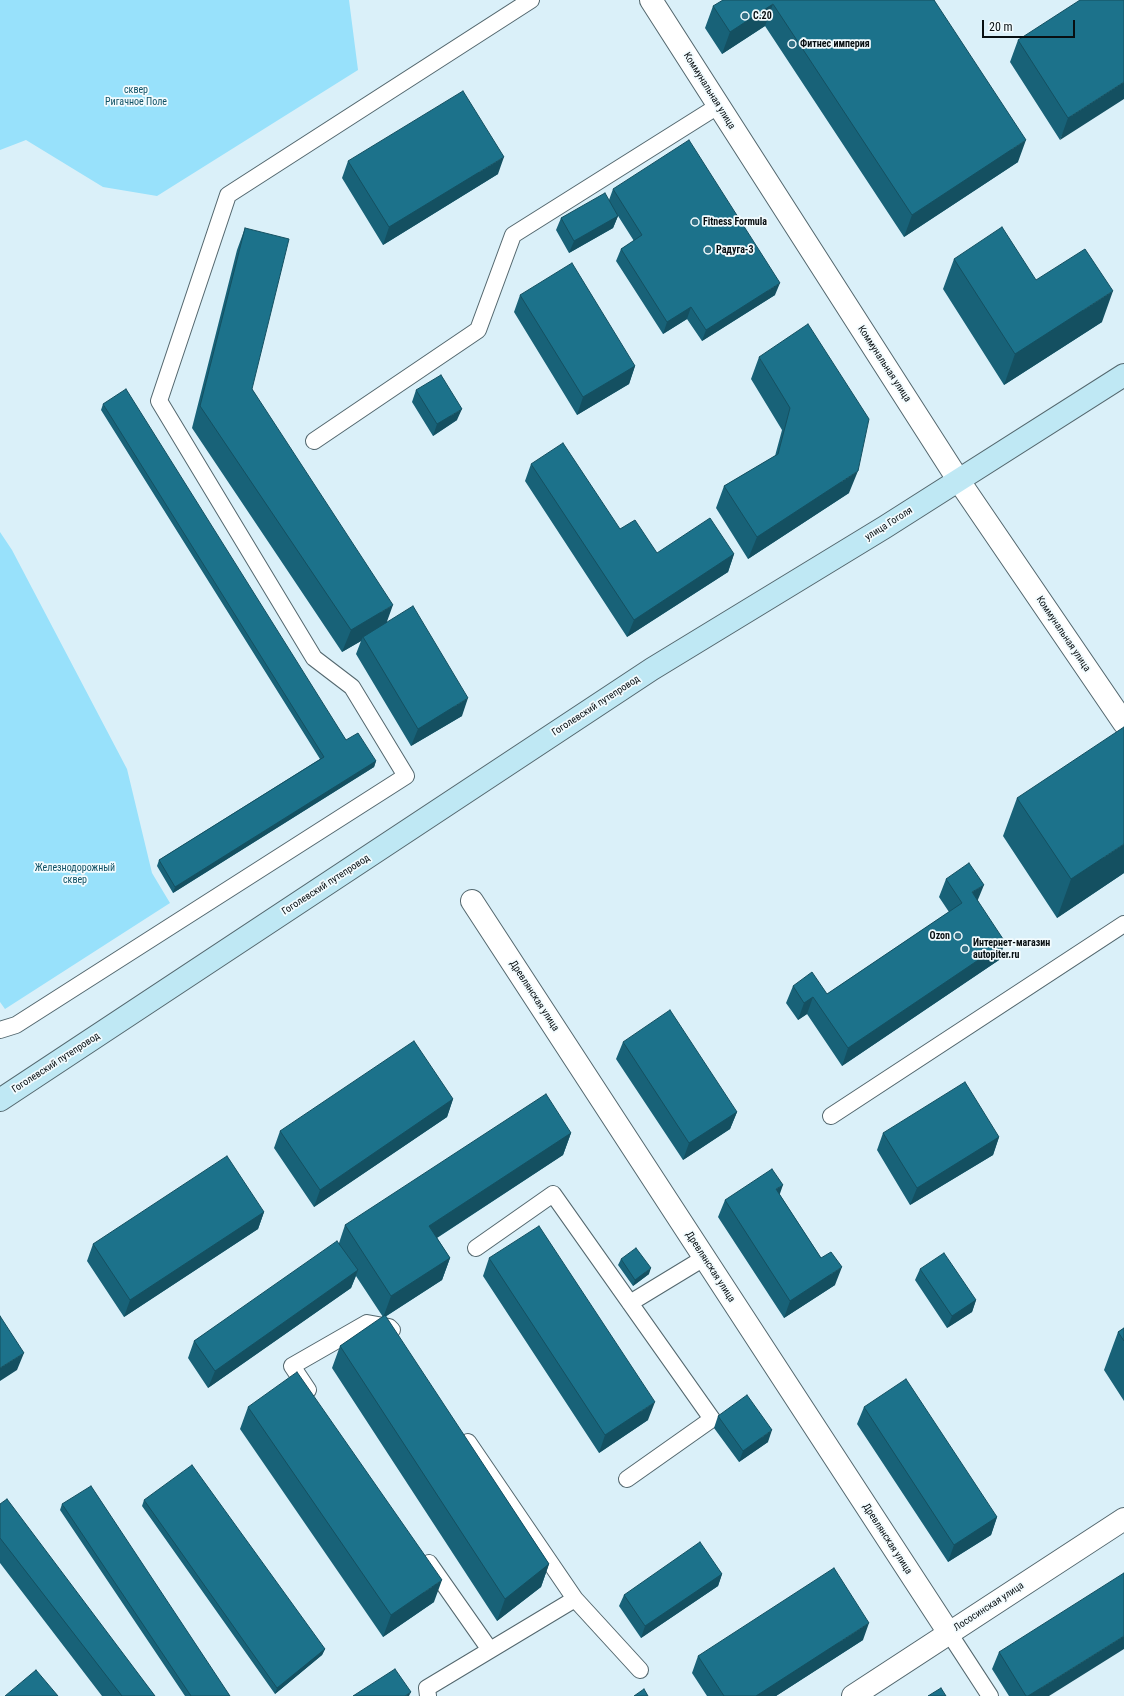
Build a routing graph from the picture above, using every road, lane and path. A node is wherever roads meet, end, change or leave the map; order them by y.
1 (531, 0) edge
2 (651, 0) edge
3 (718, 106) junction
4 (1124, 375) edge
5 (314, 441) dead end
6 (959, 481) junction
7 (652, 669) joint
8 (1124, 723) edge
9 (472, 901) dead end
10 (1124, 924) edge
11 (0, 1030) edge
12 (0, 1100) edge
13 (831, 1116) dead end
14 (476, 1248) dead end
15 (704, 1258) junction
16 (630, 1303) junction
17 (398, 1340) edge
18 (319, 1405) edge
19 (460, 1430) edge
20 (627, 1478) dead end
21 (1124, 1519) edge
22 (423, 1553) edge
23 (575, 1599) junction
24 (949, 1634) junction
25 (490, 1650) junction
26 (640, 1670) dead end
27 (428, 1696) edge
28 (853, 1696) edge
29 (990, 1696) edge

1 - 11 lane
2 - 3 street, Коммунальная улица
3 - 5 lane
3 - 6 street, Коммунальная улица
4 - 6 main road, улица Гоголя
6 - 7 main road, улица Гоголя
6 - 8 street, Коммунальная улица
7 - 12 main road, Гоголевский путепровод
9 - 15 street, Древлянская улица
10 - 13 lane
14 - 16 lane
15 - 16 lane
15 - 24 street, Древлянская улица
16 - 20 lane
17 - 18 lane
19 - 23 lane
21 - 24 street, Лососинская улица
22 - 25 lane
23 - 25 lane
23 - 26 lane
24 - 28 street, Лососинская улица
24 - 29 lane
25 - 27 lane

